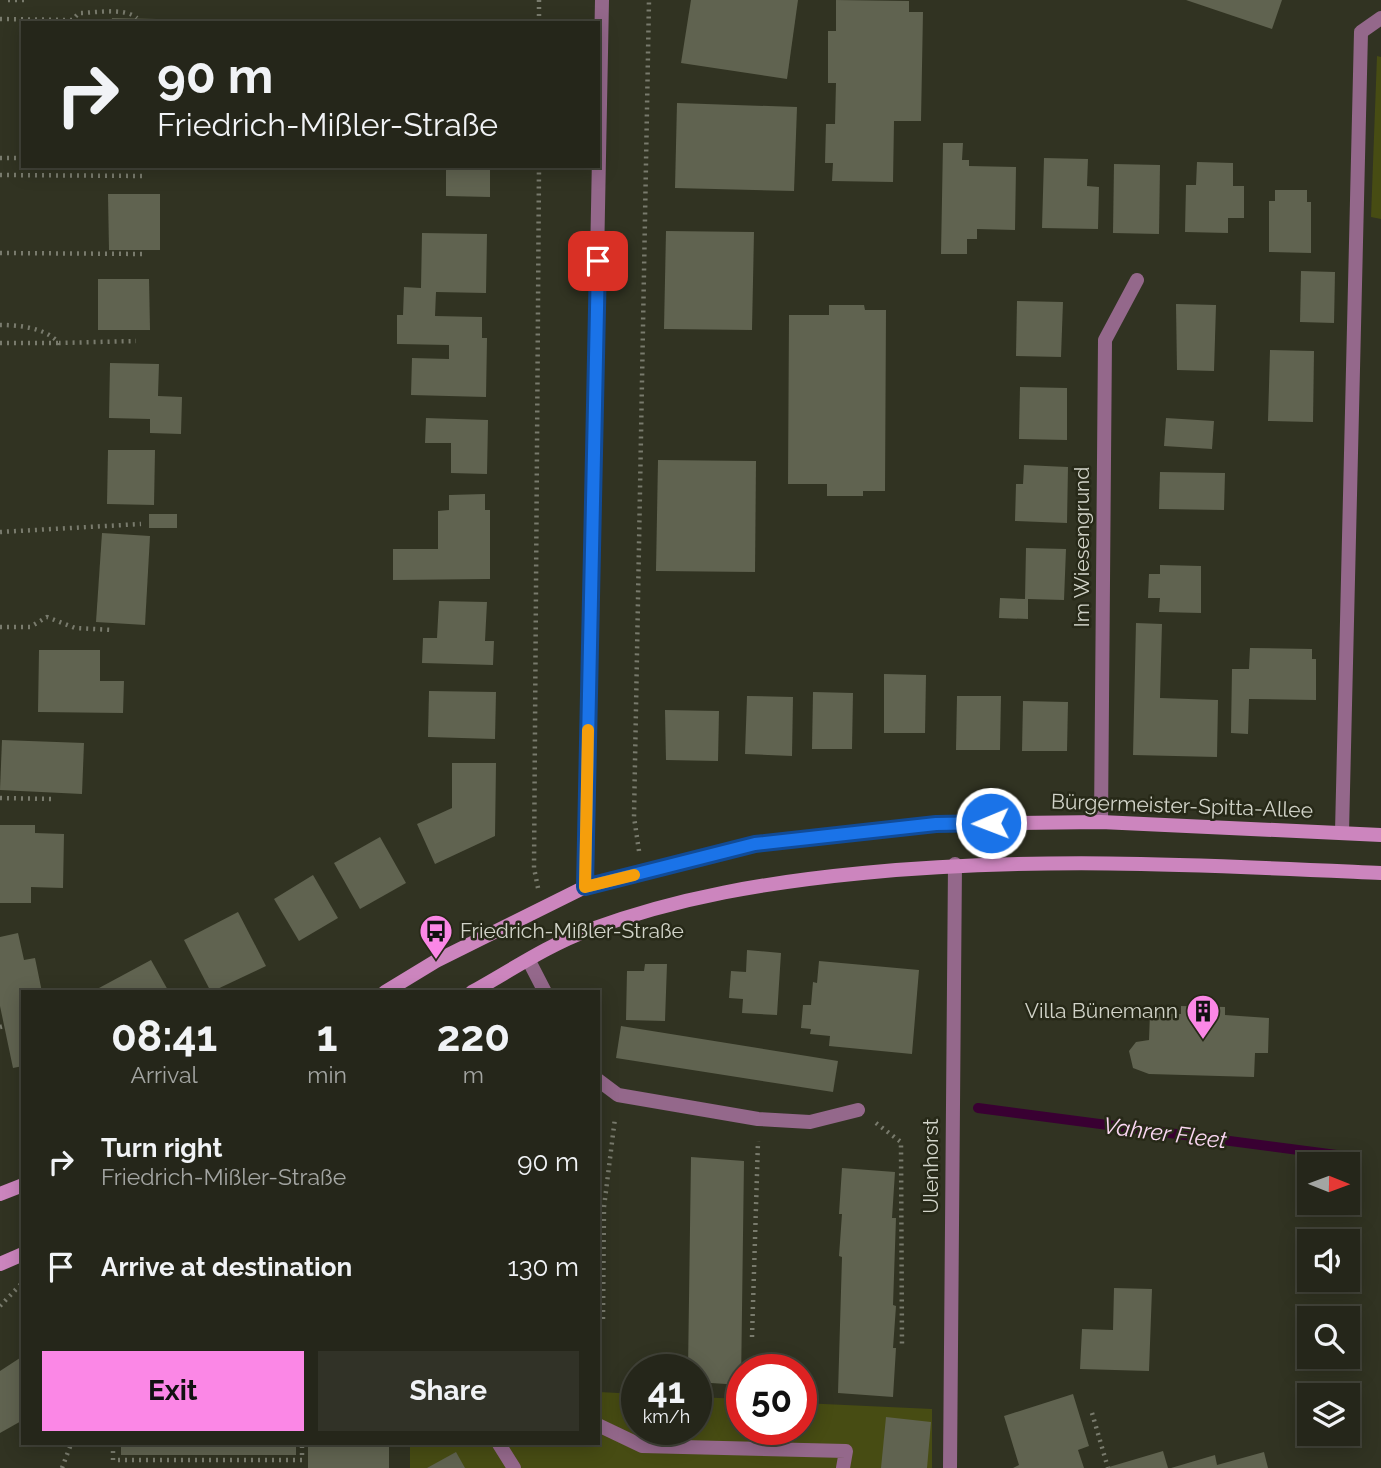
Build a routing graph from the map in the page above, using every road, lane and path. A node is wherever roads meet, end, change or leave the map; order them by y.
1 (8, 0) edge
2 (25, 0) edge
3 (539, 0) edge
4 (602, 0) edge
5 (649, 0) edge
6 (137, 18) dead end
7 (0, 19) edge
8 (1381, 19) edge
9 (539, 21) edge
10 (600, 104) edge
11 (0, 158) edge
12 (21, 158) edge
13 (539, 168) edge
14 (599, 168) edge
15 (0, 175) edge
16 (145, 176) dead end
17 (0, 253) edge
18 (146, 254) dead end
19 (1137, 281) dead end
20 (0, 325) edge
21 (136, 341) dead end
22 (0, 343) edge
23 (59, 343) junction
24 (141, 524) dead end
25 (0, 531) edge
26 (0, 627) edge
27 (114, 630) dead end
28 (0, 798) edge
29 (51, 799) dead end
30 (1101, 822) junction
31 (1342, 832) junction
32 (1381, 835) edge
33 (955, 864) junction
34 (642, 873) junction
35 (1381, 873) edge
36 (585, 887) junction
37 (541, 908) junction
38 (529, 961) junction
39 (387, 990) edge
40 (476, 990) edge
41 (544, 990) edge
42 (600, 1082) edge
43 (618, 1095) junction
44 (859, 1110) joint
45 (758, 1119) junction
46 (21, 1186) edge
47 (0, 1194) edge
48 (21, 1255) edge
49 (0, 1264) edge
50 (21, 1284) edge
51 (0, 1306) edge
52 (603, 1319) dead end
53 (752, 1336) dead end
54 (902, 1347) dead end
55 (1092, 1413) dead end
56 (600, 1426) edge
57 (71, 1445) edge
58 (113, 1445) edge
59 (302, 1445) edge
60 (500, 1445) edge
61 (62, 1468) edge
62 (514, 1468) edge
63 (843, 1468) edge
64 (950, 1468) edge
65 (1108, 1468) edge

1 - 2 path
3 - 9 path
4 - 10 street
5 - 34 path
6 - 7 path
8 - 31 street
11 - 12 path
13 - 37 path
14 - 36 street
15 - 16 path
17 - 18 path
19 - 30 street, Im Wiesengrund
20 - 23 path
21 - 23 path
22 - 23 path
24 - 25 path
26 - 27 path
28 - 29 path
30 - 31 main road, Bürgermeister-Spitta-Allee
30 - 34 main road, Bürgermeister-Spitta-Allee
31 - 32 main road, Bürgermeister-Spitta-Allee
33 - 35 main road
33 - 38 main road
33 - 64 street, Ulenhorst
34 - 36 main road, Bürgermeister-Spitta-Allee
36 - 37 main road, Bürgermeister-Spitta-Allee
37 - 39 main road, Bürgermeister-Spitta-Allee
38 - 40 main road
38 - 41 street
42 - 43 street
43 - 45 street
43 - 52 path
44 - 45 street
44 - 54 path
45 - 53 path
46 - 47 main road
48 - 49 main road
50 - 51 path
55 - 65 path
56 - 63 street
57 - 61 path
58 - 59 path
60 - 62 street

